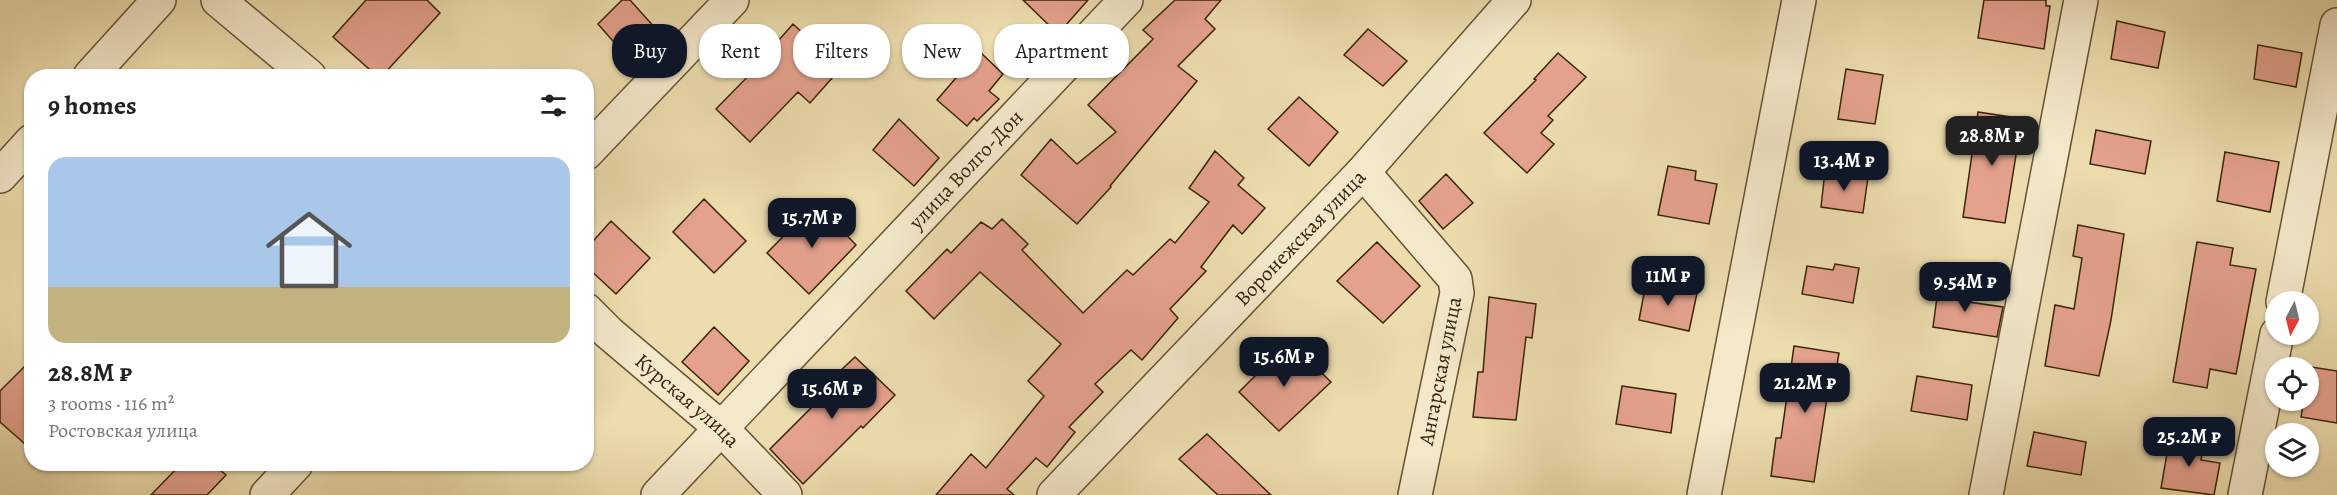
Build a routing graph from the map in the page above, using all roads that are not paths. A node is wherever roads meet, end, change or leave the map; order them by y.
1 (159, 0) edge
2 (218, 0) edge
3 (732, 0) edge
4 (1126, 0) edge
5 (1514, 0) edge
6 (1799, 0) edge
7 (2081, 0) edge
8 (2337, 25) edge
9 (96, 69) edge
10 (301, 69) edge
11 (594, 145) edge
12 (24, 150) edge
13 (1363, 172) junction
14 (0, 176) edge
15 (2285, 291) edge
16 (594, 318) edge
17 (2275, 345) edge
18 (721, 428) junction
19 (290, 471) edge
20 (267, 495) edge
21 (658, 495) edge
22 (785, 495) edge
23 (1054, 495) edge
24 (1415, 495) edge
25 (1704, 495) edge
26 (1986, 495) edge
27 (2245, 495) edge

1 - 9 street
2 - 10 street
3 - 11 street
4 - 18 street, улица Волго-Дон
5 - 13 street, Воронежская улица
6 - 25 street
7 - 26 street
8 - 15 street
12 - 14 street
13 - 23 street, Воронежская улица
13 - 24 street, Ангарская улица
16 - 18 street, Курская улица
17 - 27 street
18 - 21 street, улица Волго-Дон
18 - 22 street, Курская улица
19 - 20 street

